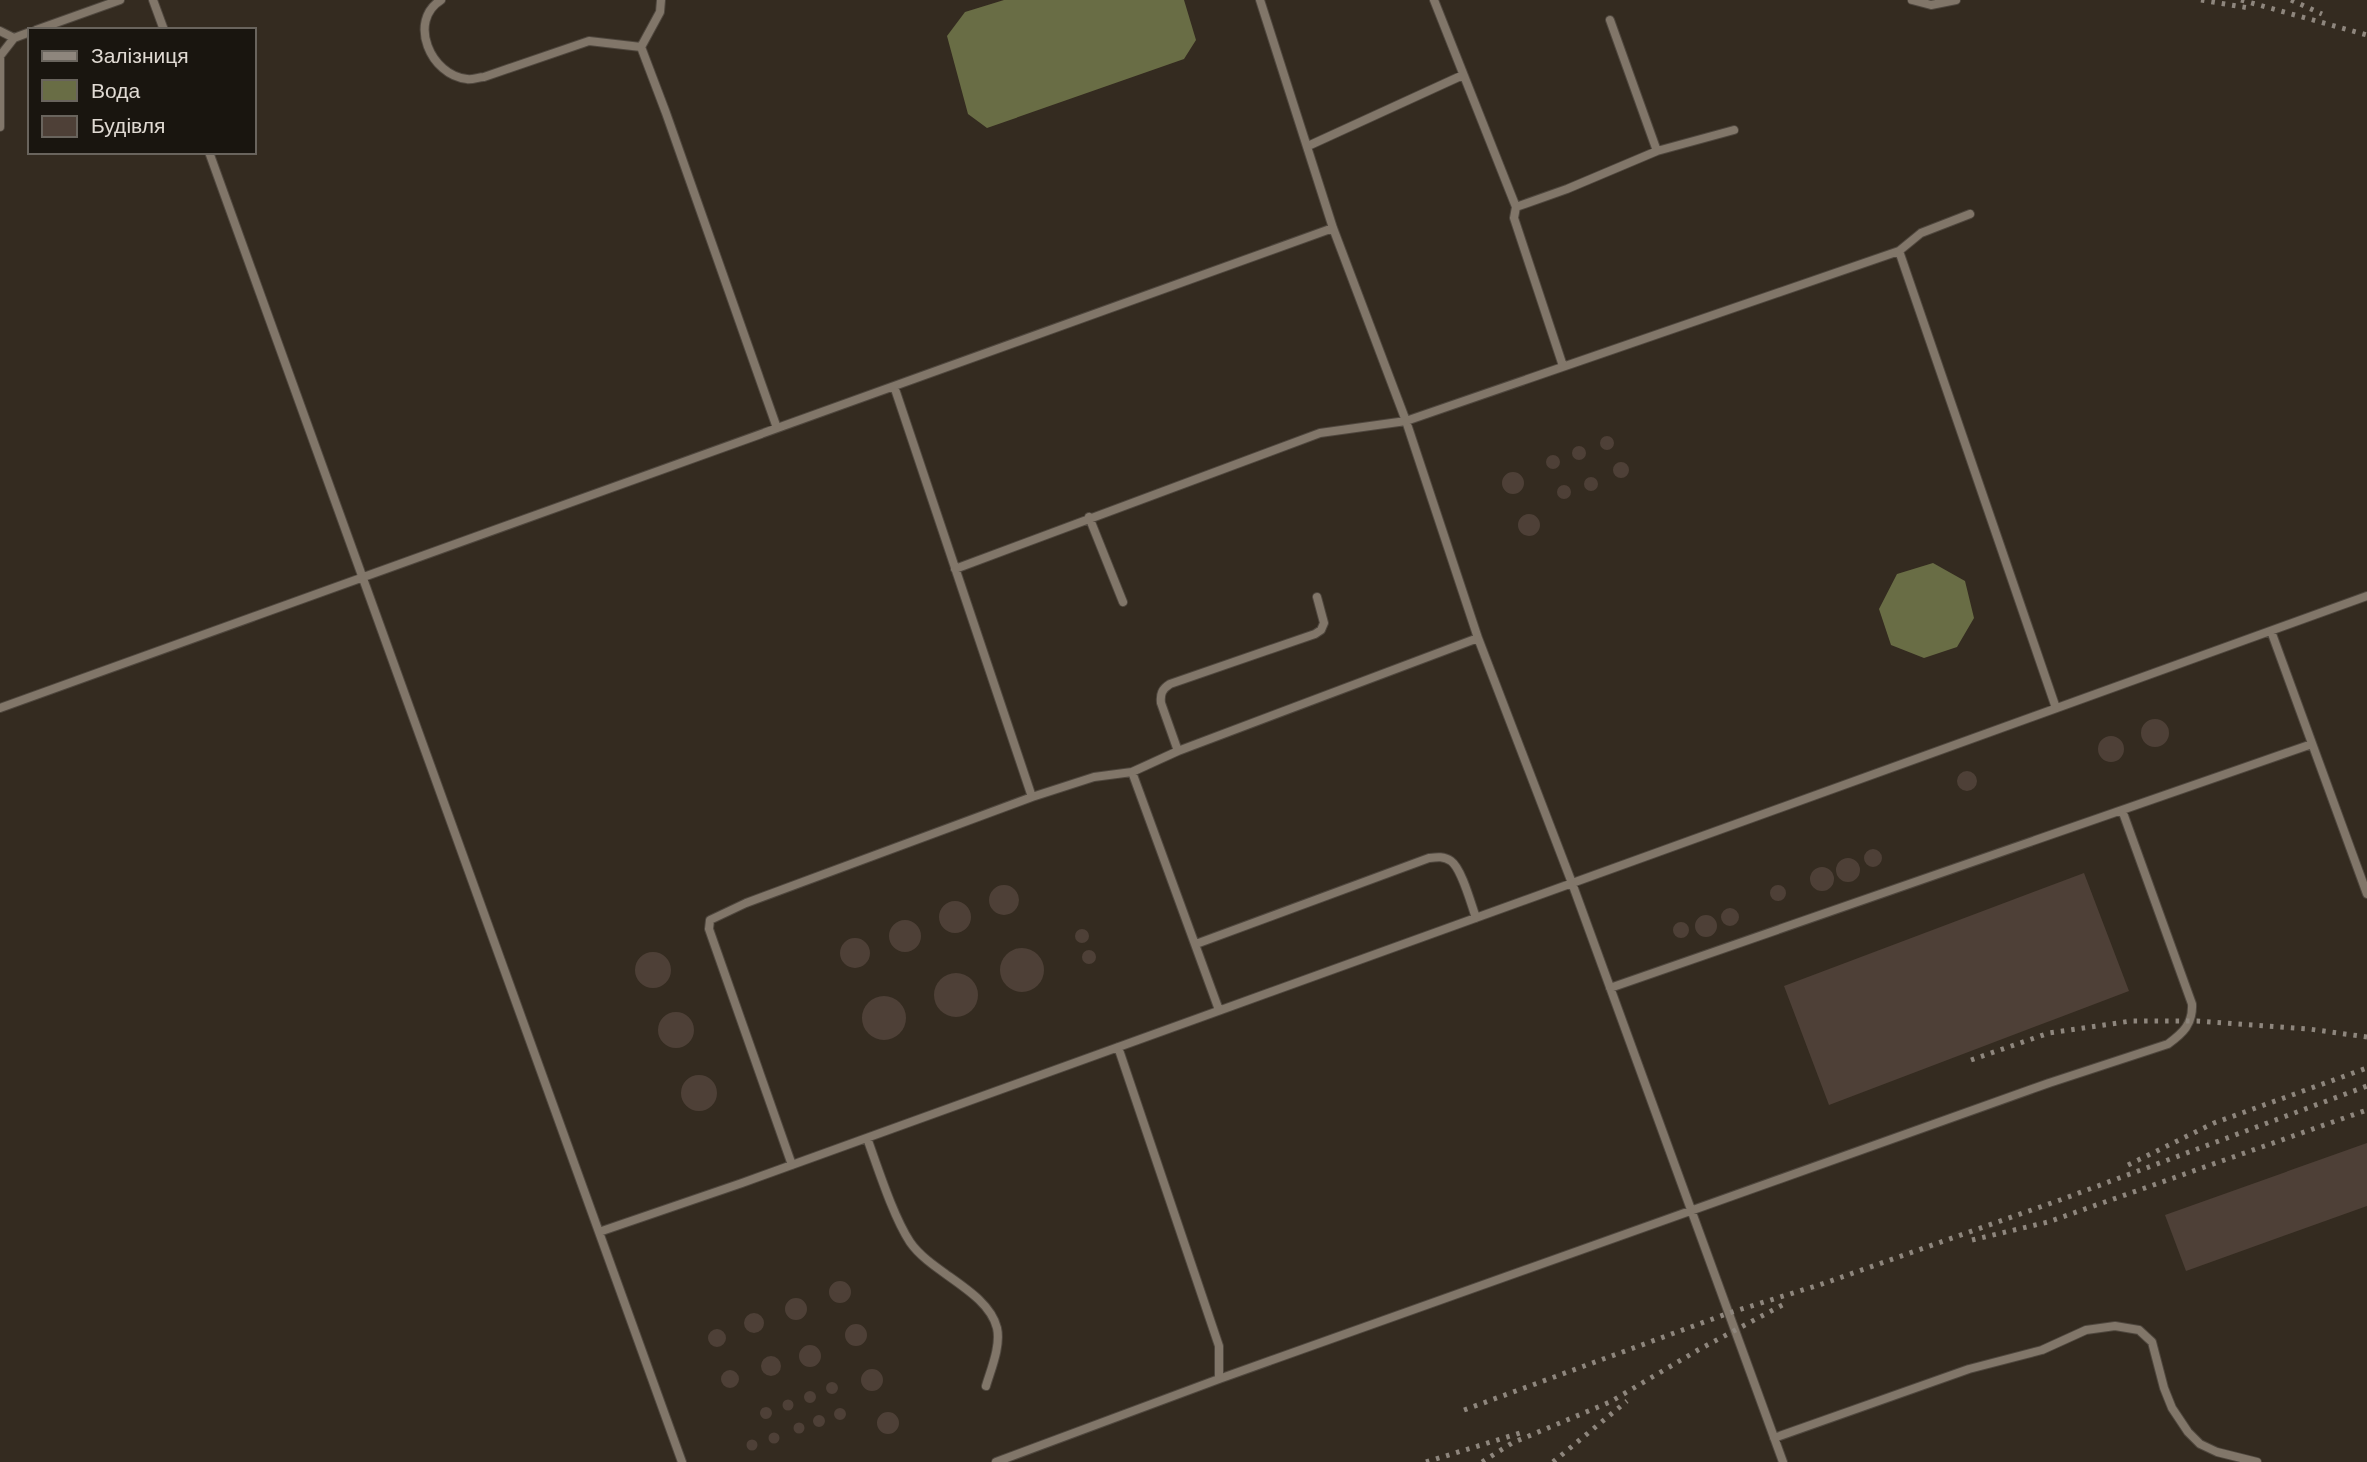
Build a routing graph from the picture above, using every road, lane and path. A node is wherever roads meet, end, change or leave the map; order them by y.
1 (120, 0) edge
2 (153, 0) edge
3 (441, 0) edge
4 (661, 0) edge
5 (1260, 0) edge
6 (1434, 0) edge
7 (1912, 0) edge
8 (1956, 0) edge
9 (1610, 20) dead end
10 (42, 28) edge
11 (163, 28) edge
12 (0, 31) edge
13 (28, 33) edge
14 (13, 38) junction
15 (640, 47) junction
16 (1463, 75) junction
17 (0, 127) edge
18 (1734, 130) dead end
19 (1308, 146) junction
20 (1657, 151) junction
21 (210, 154) edge
22 (1516, 207) junction
23 (1970, 214) dead end
24 (1333, 228) junction
25 (1899, 251) junction
26 (1563, 366) junction
27 (894, 386) junction
28 (1406, 421) junction
29 (777, 428) junction
30 (1089, 517) junction
31 (955, 569) junction
32 (362, 578) junction
33 (2367, 596) edge
34 (1317, 597) dead end
35 (1123, 602) dead end
36 (2271, 631) junction
37 (1478, 638) junction
38 (0, 708) edge
39 (2056, 708) junction
40 (2312, 744) junction
41 (1178, 751) junction
42 (1132, 772) junction
43 (1031, 797) junction
44 (2122, 810) junction
45 (1572, 883) junction
46 (2367, 894) edge
47 (1476, 918) junction
48 (1196, 944) junction
49 (1610, 988) junction
50 (1219, 1010) junction
51 (1118, 1047) junction
52 (866, 1138) junction
53 (792, 1164) junction
54 (1692, 1212) junction
55 (599, 1232) junction
56 (1219, 1379) junction
57 (986, 1386) dead end
58 (1774, 1438) junction
59 (682, 1462) edge
60 (996, 1462) edge
61 (1783, 1462) edge
62 (2257, 1462) edge

1 - 10 lane
2 - 11 lane
3 - 15 lane
4 - 15 lane
5 - 19 lane
6 - 16 lane
7 - 8 lane
9 - 20 lane
12 - 14 lane
13 - 14 lane
14 - 17 lane
15 - 29 lane
16 - 19 lane
16 - 22 lane
18 - 20 lane
19 - 24 lane
20 - 22 lane
21 - 32 lane
22 - 26 lane
23 - 25 lane
24 - 27 lane
24 - 28 lane
25 - 26 lane
25 - 39 lane
26 - 28 lane
27 - 29 lane
27 - 31 lane
28 - 30 lane
28 - 37 lane
29 - 32 lane
30 - 31 lane
30 - 35 lane
31 - 43 lane
32 - 38 lane
32 - 55 lane
33 - 36 lane
34 - 41 lane
36 - 39 lane
36 - 40 lane
37 - 41 lane
37 - 45 lane
39 - 45 lane
40 - 44 lane
40 - 46 lane
41 - 42 lane
42 - 43 lane
42 - 48 lane
43 - 53 lane
44 - 49 lane
44 - 54 lane
45 - 47 lane
45 - 49 lane
47 - 48 lane
47 - 50 lane
48 - 50 lane
49 - 54 lane
50 - 51 lane
51 - 52 lane
51 - 56 lane
52 - 53 lane
52 - 57 lane
53 - 55 lane
54 - 56 lane
54 - 58 lane
55 - 59 lane
56 - 60 lane
58 - 61 lane
58 - 62 lane

